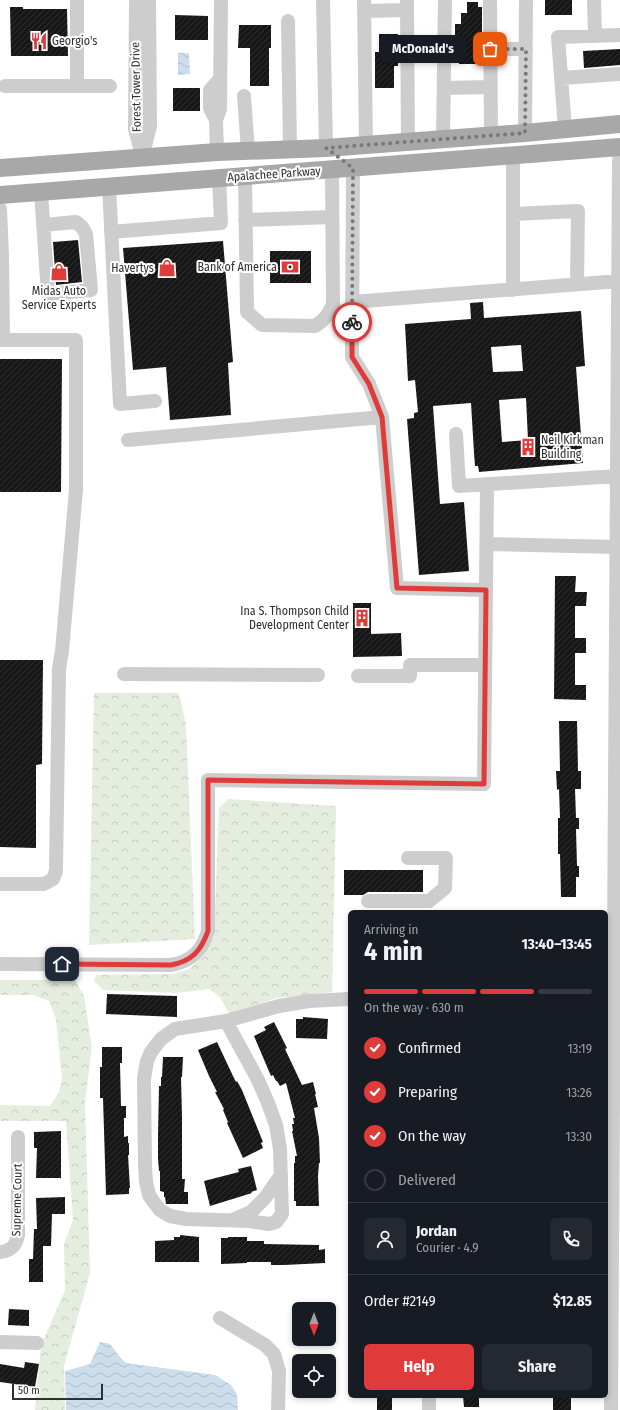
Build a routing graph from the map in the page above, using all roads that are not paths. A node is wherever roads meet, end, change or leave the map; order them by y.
1 (77, 0) edge
2 (136, 0) edge
3 (149, 0) edge
4 (221, 0) edge
5 (323, 0) edge
6 (445, 0) edge
7 (453, 0) edge
8 (526, 0) edge
9 (594, 0) edge
10 (489, 2) edge
11 (407, 5) edge
12 (364, 6) edge
13 (288, 21) dead end
14 (620, 35) edge
15 (595, 36) junction
16 (490, 49) junction
17 (526, 49) junction
18 (620, 74) edge
19 (561, 78) junction
20 (444, 82) junction
21 (5, 86) dead end
22 (77, 86) junction
23 (110, 86) dead end
24 (490, 87) junction
25 (244, 96) dead end
26 (620, 124) edge
27 (565, 129) junction
28 (525, 133) junction
29 (490, 136) junction
30 (443, 139) junction
31 (408, 142) junction
32 (366, 145) junction
33 (620, 147) edge
34 (326, 148) junction
35 (290, 149) junction
36 (248, 150) junction
37 (218, 152) junction
38 (513, 155) junction
39 (620, 155) edge
40 (142, 158) junction
41 (0, 168) edge
42 (353, 168) junction
43 (332, 170) junction
44 (278, 173) junction
45 (245, 176) junction
46 (218, 178) junction
47 (144, 184) junction
48 (109, 186) junction
49 (41, 192) junction
50 (0, 195) edge
51 (0, 209) edge
52 (513, 214) junction
53 (332, 217) junction
54 (245, 220) junction
55 (43, 225) junction
56 (111, 232) junction
57 (619, 278) edge
58 (577, 284) junction
59 (513, 290) junction
60 (352, 302) junction
61 (1, 340) edge
62 (155, 401) dead end
63 (619, 403) edge
64 (382, 417) junction
65 (456, 434) dead end
66 (128, 440) dead end
67 (618, 476) junction
68 (487, 484) junction
69 (486, 544) junction
70 (617, 546) junction
71 (486, 590) junction
72 (618, 606) edge
73 (485, 665) junction
74 (124, 674) dead end
75 (318, 675) dead end
76 (358, 676) dead end
77 (408, 858) dead end
78 (0, 884) edge
79 (368, 901) dead end
80 (0, 964) edge
81 (610, 996) edge
82 (348, 999) edge
83 (226, 1021) junction
84 (18, 1137) dead end
85 (281, 1175) junction
86 (231, 1221) junction
87 (0, 1252) edge
88 (220, 1318) dead end
89 (0, 1342) edge
90 (37, 1343) dead end
91 (616, 1358) edge
92 (429, 1398) edge
93 (278, 1410) edge
94 (429, 1410) edge
95 (612, 1410) edge

1 - 22 street
2 - 40 street, Forest Tower Drive
3 - 40 street, Forest Tower Drive
4 - 37 street
5 - 34 street
6 - 20 street
7 - 20 street
8 - 17 street
9 - 15 street
10 - 16 street
11 - 12 street
11 - 31 street
12 - 32 street
13 - 35 street
14 - 15 street
15 - 19 street
16 - 17 street
16 - 24 street
17 - 28 street
18 - 19 street
19 - 27 street
20 - 24 street
20 - 30 street
21 - 22 street
22 - 23 street
24 - 29 street
25 - 36 street
26 - 27 main road, Apalachee Parkway
27 - 28 main road, Apalachee Parkway
28 - 29 main road, Apalachee Parkway
29 - 30 main road, Apalachee Parkway
30 - 31 main road, Apalachee Parkway
31 - 32 main road, Apalachee Parkway
32 - 34 main road, Apalachee Parkway
33 - 38 main road, Apalachee Parkway
34 - 35 main road, Apalachee Parkway
34 - 42 main road
34 - 44 main road
35 - 36 main road, Apalachee Parkway
36 - 37 main road, Apalachee Parkway
37 - 40 main road, Apalachee Parkway
38 - 42 main road, Apalachee Parkway
38 - 52 street
39 - 57 street
40 - 41 main road, Apalachee Parkway
40 - 47 main road
42 - 43 main road, Apalachee Parkway
42 - 60 street
43 - 44 main road, Apalachee Parkway
43 - 53 street
44 - 45 main road, Apalachee Parkway
45 - 46 main road, Apalachee Parkway
45 - 54 street
46 - 47 main road, Apalachee Parkway
46 - 56 street
47 - 48 main road, Apalachee Parkway
48 - 49 main road, Apalachee Parkway
48 - 56 street
49 - 50 main road, Apalachee Parkway
49 - 55 street
51 - 61 street
52 - 58 street
52 - 59 street
53 - 54 street
53 - 54 street
55 - 55 street
56 - 62 street
57 - 58 street
57 - 63 street
58 - 59 street
59 - 60 street
60 - 64 street
61 - 78 street
63 - 67 street
64 - 66 street
64 - 71 street
65 - 68 street
67 - 68 street
67 - 70 street
68 - 69 street
69 - 70 street
69 - 71 street
70 - 72 street
71 - 73 street
72 - 81 street
73 - 76 street
73 - 80 street
74 - 75 street
77 - 79 street
81 - 91 street
82 - 83 street
83 - 85 street
83 - 86 street
84 - 87 street, Supreme Court
85 - 86 street
85 - 86 street
88 - 93 street
89 - 90 street
91 - 95 street
92 - 94 street

